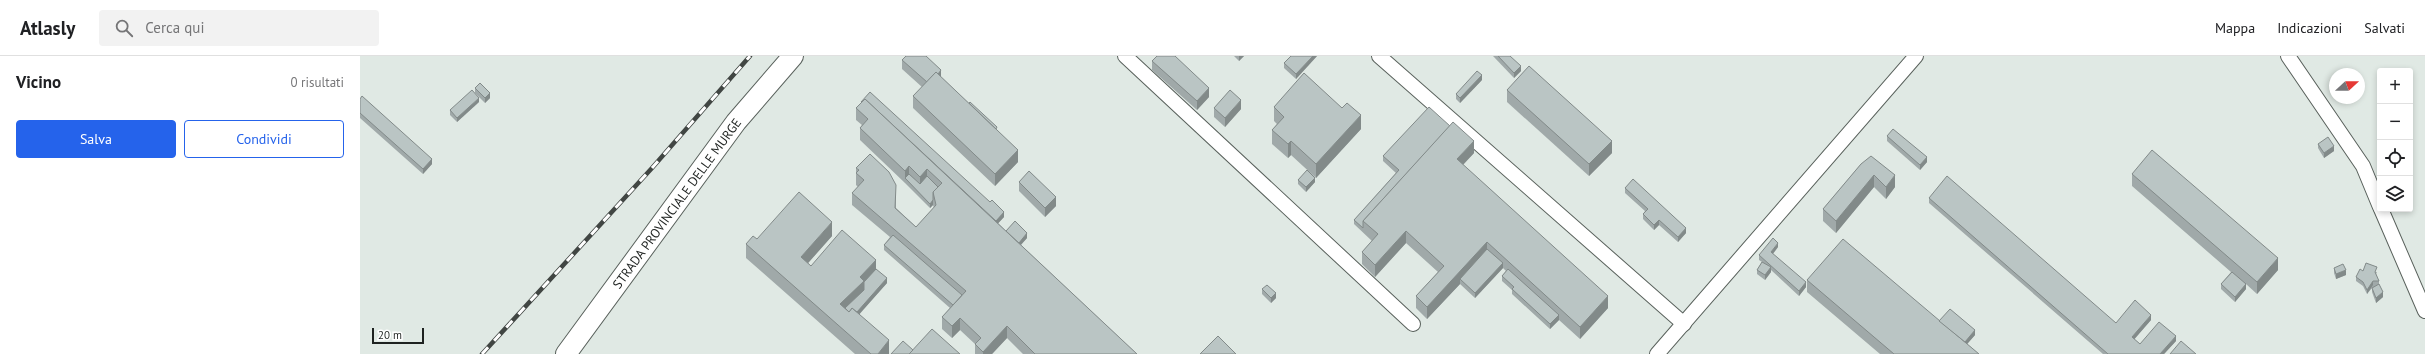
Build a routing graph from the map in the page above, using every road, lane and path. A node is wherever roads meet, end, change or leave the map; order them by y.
1 (793, 56) edge
2 (1125, 56) edge
3 (1379, 56) edge
4 (1916, 56) edge
5 (2288, 56) edge
6 (2377, 201) edge
7 (2382, 212) edge
8 (2425, 311) edge
9 (1413, 324) dead end
10 (1684, 324) junction
11 (566, 354) edge
12 (1657, 354) edge

1 - 11 main road, STRADA PROVINCIALE DELLE MURGE
2 - 9 street
3 - 10 street
4 - 10 street
5 - 6 street
7 - 8 street
10 - 12 street

